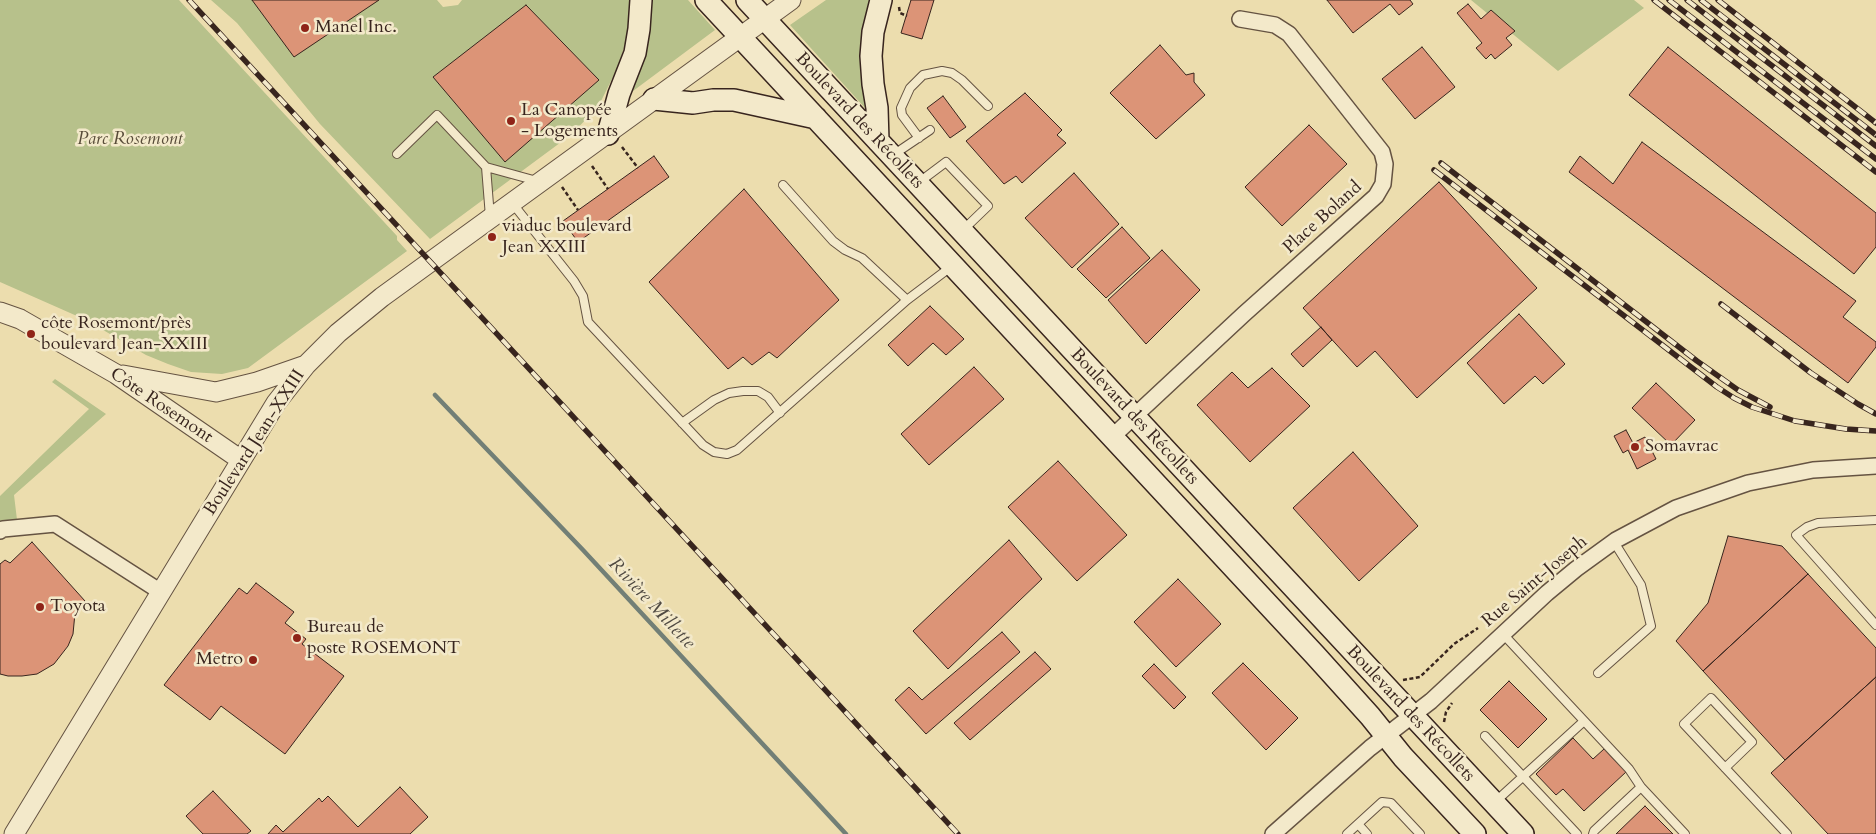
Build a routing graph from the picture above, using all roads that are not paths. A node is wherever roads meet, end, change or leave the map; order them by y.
1 (641, 0) edge
2 (706, 0) edge
3 (747, 0) edge
4 (791, 0) edge
5 (881, 0) edge
6 (1240, 19) dead end
7 (764, 20) junction
8 (741, 36) junction
9 (654, 99) junction
10 (988, 106) dead end
11 (816, 118) junction
12 (930, 130) dead end
13 (918, 138) junction
14 (615, 140) junction
15 (885, 149) junction
16 (397, 154) dead end
17 (486, 167) junction
18 (540, 182) junction
19 (917, 184) junction
20 (783, 185) dead end
21 (512, 203) junction
22 (490, 218) junction
23 (961, 231) junction
24 (953, 265) junction
25 (907, 300) junction
26 (0, 312) edge
27 (306, 365) junction
28 (116, 374) junction
29 (780, 413) junction
30 (1134, 417) junction
31 (682, 424) junction
32 (1112, 437) junction
33 (241, 460) junction
34 (1876, 466) edge
35 (1876, 520) edge
36 (0, 531) edge
37 (1614, 542) junction
38 (160, 592) junction
39 (1876, 625) edge
40 (1502, 633) junction
41 (1598, 673) dead end
42 (1413, 716) junction
43 (1584, 721) junction
44 (1386, 736) junction
45 (1485, 736) dead end
46 (1725, 768) junction
47 (1523, 776) junction
48 (1641, 787) junction
49 (1494, 803) junction
50 (1358, 824) junction
51 (14, 834) edge
52 (1273, 834) edge
53 (1347, 834) edge
54 (1367, 834) edge
55 (1420, 834) edge
56 (1475, 834) edge
57 (1522, 834) edge
58 (1577, 834) edge
59 (1593, 834) edge
60 (1685, 834) edge
61 (1788, 834) edge

1 - 14 main road
2 - 8 main road, Boulevard des Récollets
3 - 7 main road, Boulevard des Récollets
4 - 7 street, Boulevard Jean-XXIII
5 - 15 main road
6 - 30 street, Place Boland
7 - 8 street, Boulevard Jean-XXIII
7 - 15 main road, Boulevard des Récollets
8 - 9 street, Boulevard Jean-XXIII
8 - 11 main road, Boulevard des Récollets
9 - 11 main road
9 - 14 street, Boulevard Jean-XXIII
10 - 13 lane
11 - 24 main road, Boulevard des Récollets
12 - 13 lane
13 - 15 lane
14 - 18 street, Boulevard Jean-XXIII
15 - 19 main road, Boulevard des Récollets
16 - 17 lane
17 - 18 lane
17 - 22 lane
18 - 21 street, Boulevard Jean-XXIII
19 - 23 main road, Boulevard des Récollets
19 - 23 lane
20 - 25 lane
21 - 22 street, Boulevard Jean-XXIII
21 - 31 lane
22 - 27 street, Boulevard Jean-XXIII
23 - 30 main road, Boulevard des Récollets
24 - 25 lane
24 - 32 main road, Boulevard des Récollets
25 - 29 lane
26 - 28 street, Côte Rosemont
27 - 28 street
27 - 33 street, Boulevard Jean-XXIII
28 - 33 street, Côte Rosemont
29 - 31 lane
29 - 31 lane
30 - 32 street, Place Boland
30 - 42 main road, Boulevard des Récollets
32 - 44 main road, Boulevard des Récollets
33 - 38 street, Boulevard Jean-XXIII
34 - 37 street, Rue Saint-Joseph
35 - 39 lane
36 - 38 street
37 - 40 street, Rue Saint-Joseph
37 - 41 lane
38 - 51 street, Boulevard Jean-XXIII
40 - 42 street, Rue Saint-Joseph
40 - 43 lane
42 - 44 street, Rue Saint-Joseph
42 - 49 main road, Boulevard des Récollets
43 - 47 lane
43 - 48 lane
44 - 52 street, Rue Saint-Joseph
44 - 56 main road, Boulevard des Récollets
45 - 47 lane
46 - 46 lane
46 - 61 lane
47 - 49 lane
47 - 58 lane
48 - 59 lane
48 - 60 lane
49 - 57 main road, Boulevard des Récollets
50 - 53 lane
50 - 54 lane
50 - 55 lane

